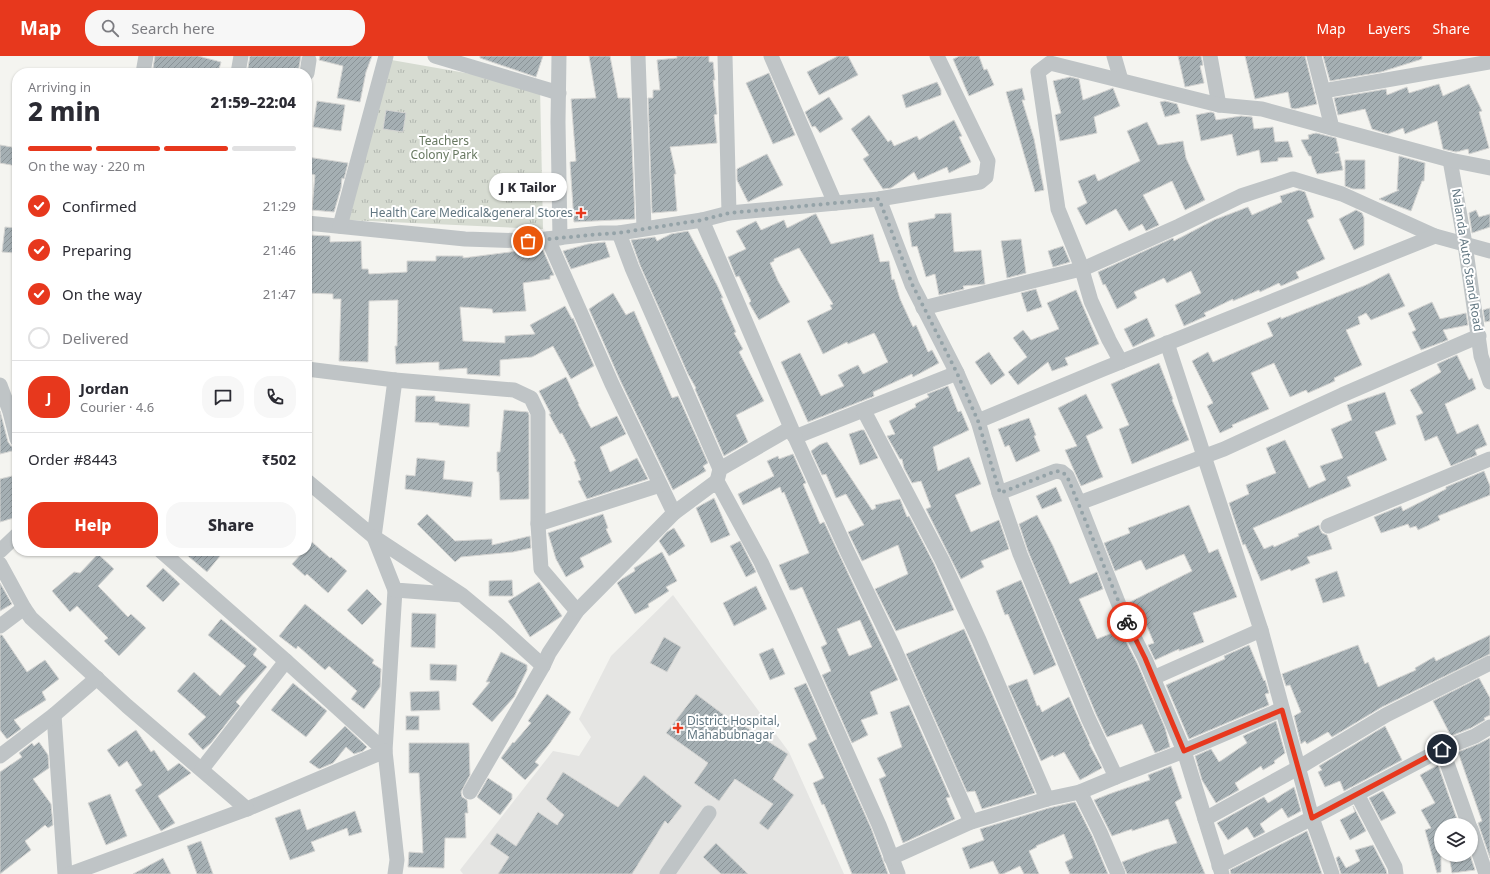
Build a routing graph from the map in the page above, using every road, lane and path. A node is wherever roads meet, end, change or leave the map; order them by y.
1 (146, 56) edge
2 (241, 56) edge
3 (386, 56) edge
4 (435, 56) edge
5 (559, 56) edge
6 (638, 56) edge
7 (725, 56) edge
8 (772, 56) edge
9 (937, 56) edge
10 (1114, 56) edge
11 (1210, 56) edge
12 (1314, 56) edge
13 (1490, 62) edge
14 (144, 68) edge
15 (239, 68) edge
16 (1121, 80) junction
17 (1323, 90) junction
18 (559, 93) junction
19 (1218, 105) junction
20 (1332, 128) junction
21 (1450, 160) junction
22 (1490, 168) edge
23 (879, 199) junction
24 (835, 203) junction
25 (729, 213) junction
26 (702, 220) junction
27 (312, 223) edge
28 (340, 226) junction
29 (644, 228) junction
30 (618, 233) junction
31 (1435, 236) junction
32 (554, 238) junction
33 (1465, 244) junction
34 (1490, 251) edge
35 (1082, 269) junction
36 (923, 308) junction
37 (1479, 336) junction
38 (1167, 343) junction
39 (1121, 362) junction
40 (312, 370) edge
41 (957, 373) junction
42 (395, 380) junction
43 (1490, 382) edge
44 (0, 385) edge
45 (864, 411) junction
46 (12, 420) edge
47 (978, 421) junction
48 (795, 437) junction
49 (1204, 456) junction
50 (1490, 459) edge
51 (718, 475) junction
52 (312, 485) edge
53 (660, 485) junction
54 (1000, 493) junction
55 (1079, 503) junction
56 (674, 513) junction
57 (538, 524) junction
58 (1328, 526) dead end
59 (374, 537) junction
60 (12, 540) edge
61 (0, 551) edge
62 (167, 556) edge
63 (0, 564) edge
64 (395, 590) junction
65 (462, 595) junction
66 (24, 608) junction
67 (577, 611) junction
68 (0, 626) edge
69 (1261, 630) junction
70 (286, 661) junction
71 (1490, 663) edge
72 (543, 666) junction
73 (97, 678) junction
74 (1153, 678) junction
75 (1282, 710) junction
76 (54, 715) junction
77 (1490, 727) edge
78 (1442, 749) junction
79 (385, 751) junction
80 (1184, 751) junction
81 (0, 756) edge
82 (1298, 768) junction
83 (202, 769) junction
84 (1116, 777) junction
85 (470, 792) dead end
86 (1080, 792) junction
87 (1358, 794) junction
88 (1047, 800) junction
89 (247, 809) junction
90 (709, 813) dead end
91 (1312, 818) junction
92 (1467, 818) edge
93 (1205, 819) junction
94 (971, 822) junction
95 (1478, 850) edge
96 (891, 858) junction
97 (1220, 870) edge
98 (65, 874) edge
99 (70, 874) edge
100 (395, 874) edge
101 (667, 874) edge
102 (898, 874) edge
103 (1118, 874) edge
104 (1332, 874) edge
105 (1396, 874) edge
106 (1486, 874) edge

1 - 14 street
2 - 15 street
3 - 28 street
4 - 18 street
5 - 18 street
6 - 29 street
7 - 25 street
8 - 24 street
9 - 23 street
10 - 16 street
11 - 19 street
12 - 17 street
13 - 17 street
16 - 19 street
16 - 35 street
17 - 20 street
18 - 32 street
19 - 20 street
20 - 21 street
21 - 22 street
21 - 33 street, Nalanda Auto Stand Road
23 - 24 street
23 - 36 street
24 - 25 street
25 - 26 street
26 - 29 street
26 - 48 street
27 - 28 street
28 - 32 street
29 - 30 street
30 - 32 street
30 - 51 street
31 - 33 street
31 - 35 street
31 - 38 street
32 - 53 street
33 - 34 street
33 - 37 street, Nalanda Auto Stand Road
35 - 36 street
35 - 39 street
36 - 41 street
37 - 43 street, Nalanda Auto Stand Road
37 - 49 street
38 - 39 street
38 - 49 street
39 - 47 street
40 - 42 street
41 - 45 street
41 - 47 street
42 - 57 street
42 - 59 street
44 - 46 street
45 - 48 street
45 - 88 street
47 - 54 street
48 - 51 street
48 - 94 street
49 - 55 street
49 - 69 street
50 - 58 street
51 - 56 street
51 - 96 street
52 - 59 street
53 - 56 street
53 - 57 street
54 - 55 street
54 - 84 street
55 - 74 street
56 - 67 street
57 - 67 street
59 - 64 street
59 - 65 street
60 - 61 street
62 - 70 street
63 - 66 street
64 - 65 street
64 - 79 street
65 - 72 street
66 - 68 street
66 - 73 street
67 - 72 street
69 - 74 street
69 - 75 street
70 - 79 street
70 - 83 street
71 - 82 street
72 - 85 street
73 - 76 street
73 - 83 street
74 - 80 street
75 - 80 street
75 - 82 street
76 - 81 street
76 - 98 street
77 - 78 street
78 - 87 street
78 - 92 street
79 - 89 street
79 - 100 street
80 - 84 street
80 - 93 street
82 - 91 street
82 - 93 street
83 - 89 street
84 - 86 street
86 - 88 street
86 - 103 street
87 - 91 street
87 - 105 street
88 - 94 street
89 - 99 street
90 - 101 street
91 - 97 street
91 - 104 street
93 - 97 street
94 - 96 street
95 - 106 street
96 - 102 street

